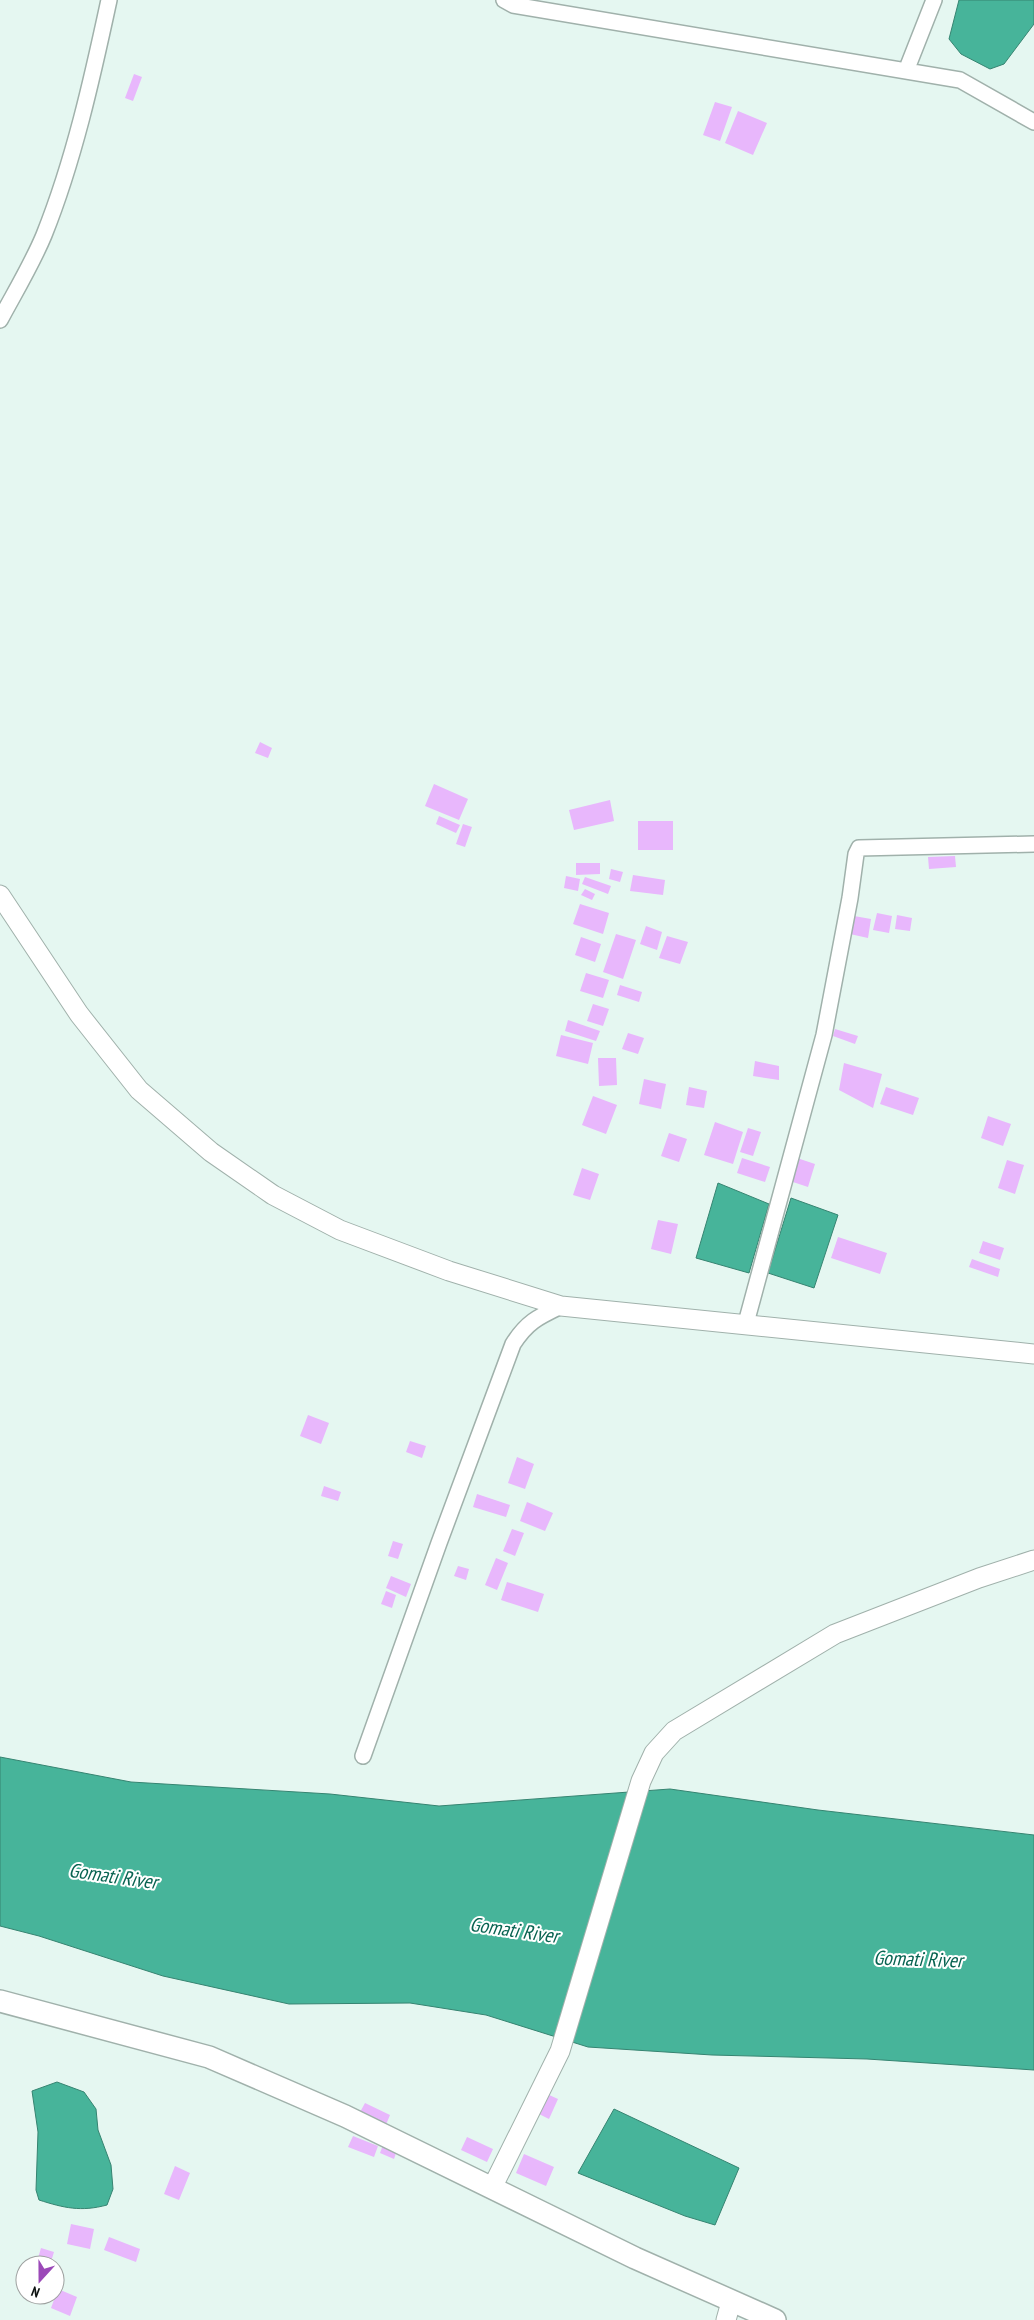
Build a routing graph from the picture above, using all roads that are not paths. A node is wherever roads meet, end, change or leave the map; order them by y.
1 (110, 0) edge
2 (504, 0) edge
3 (934, 0) edge
4 (906, 71) junction
5 (1034, 122) edge
6 (0, 320) edge
7 (1034, 844) edge
8 (0, 895) edge
9 (561, 1306) junction
10 (746, 1323) junction
11 (1034, 1354) edge
12 (1034, 1560) edge
13 (364, 1756) dead end
14 (0, 2001) edge
15 (492, 2188) junction
16 (728, 2311) edge
17 (775, 2320) edge

1 - 6 street
2 - 4 street
3 - 4 street
4 - 5 street
7 - 10 street
8 - 9 street
9 - 10 street
9 - 13 street
10 - 11 street
12 - 15 street
14 - 15 main road
15 - 16 main road
16 - 17 main road

